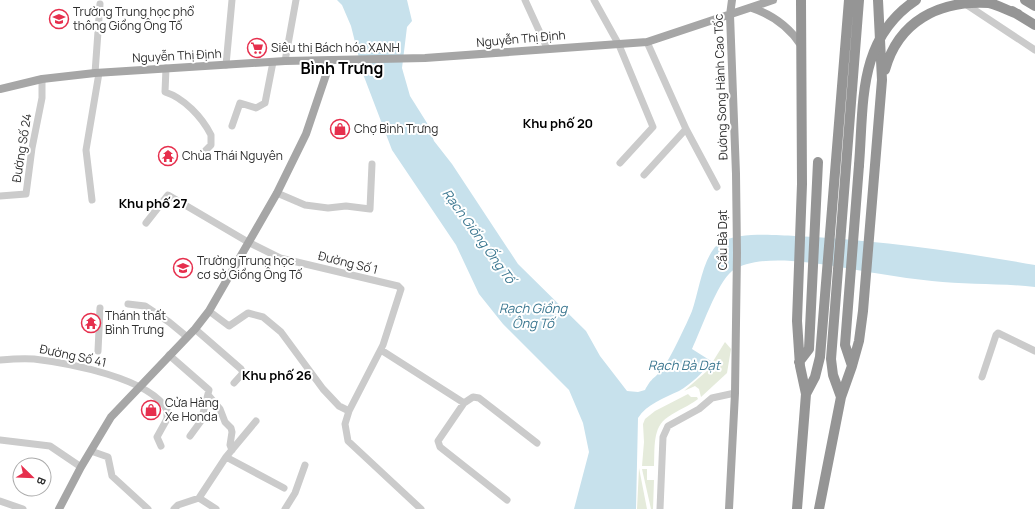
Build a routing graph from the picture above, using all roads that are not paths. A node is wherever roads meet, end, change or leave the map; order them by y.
1 (232, 0) edge
2 (296, 0) edge
3 (525, 0) edge
4 (594, 0) edge
5 (732, 0) edge
6 (761, 0) edge
7 (773, 0) edge
8 (801, 0) edge
9 (849, 0) edge
10 (859, 0) edge
11 (878, 0) edge
12 (916, 0) edge
13 (996, 0) edge
14 (1025, 0) edge
15 (961, 1) junction
16 (100, 4) dead end
17 (1035, 6) edge
18 (752, 8) junction
19 (1018, 14) junction
20 (730, 15) junction
21 (1035, 25) edge
22 (647, 42) junction
23 (619, 45) junction
24 (801, 45) junction
25 (547, 48) junction
26 (1035, 50) edge
27 (331, 60) junction
28 (285, 61) junction
29 (273, 62) junction
30 (226, 65) junction
31 (166, 68) junction
32 (97, 73) junction
33 (42, 79) junction
34 (882, 80) junction
35 (0, 89) edge
36 (232, 126) dead end
37 (686, 129) junction
38 (204, 152) dead end
39 (818, 162) dead end
40 (620, 163) dead end
41 (372, 164) dead end
42 (841, 164) junction
43 (736, 174) joint
44 (644, 175) dead end
45 (717, 187) dead end
46 (277, 193) junction
47 (0, 196) edge
48 (92, 200) dead end
49 (146, 223) dead end
50 (248, 242) junction
51 (831, 289) junction
52 (128, 304) dead end
53 (100, 308) dead end
54 (209, 310) junction
55 (195, 329) junction
56 (186, 336) junction
57 (381, 350) junction
58 (98, 351) dead end
59 (1035, 351) edge
60 (169, 355) junction
61 (0, 360) edge
62 (800, 362) junction
63 (852, 366) junction
64 (982, 377) dead end
65 (234, 384) dead end
66 (140, 385) junction
67 (735, 393) junction
68 (806, 394) junction
69 (209, 396) junction
70 (841, 397) junction
71 (464, 403) junction
72 (349, 411) junction
73 (256, 421) dead end
74 (190, 436) dead end
75 (0, 440) edge
76 (537, 443) dead end
77 (161, 446) dead end
78 (232, 450) junction
79 (91, 451) junction
80 (226, 457) junction
81 (305, 465) dead end
82 (81, 467) junction
83 (284, 488) dead end
84 (198, 498) junction
85 (507, 500) dead end
86 (0, 501) edge
87 (23, 509) edge
88 (59, 509) edge
89 (148, 509) edge
90 (174, 509) edge
91 (216, 509) edge
92 (285, 509) edge
93 (421, 509) edge
94 (660, 509) edge
95 (729, 509) edge
96 (797, 509) edge
97 (819, 509) edge

1 - 30 street
2 - 28 street
3 - 25 street
4 - 23 street
5 - 20 main road, Đường Song Hành Cao Tốc
6 - 18 main road
7 - 18 main road, Nguyễn Thị Định
8 - 24 highway
9 - 42 highway
10 - 42 highway
11 - 34 highway
12 - 63 highway, bridge
13 - 19 highway
14 - 17 highway
15 - 19 highway
15 - 26 street
15 - 34 highway
16 - 32 street
18 - 20 main road, Nguyễn Thị Định
18 - 24 main road
19 - 21 highway
20 - 22 main road, Nguyễn Thị Định
20 - 43 main road, Đường Song Hành Cao Tốc
22 - 23 main road, Nguyễn Thị Định
22 - 37 street
23 - 25 main road, Nguyễn Thị Định
23 - 40 street
24 - 62 highway
25 - 27 main road, Nguyễn Thị Định
27 - 28 main road, Nguyễn Thị Định
27 - 46 main road
28 - 29 main road, Nguyễn Thị Định
29 - 30 main road, Nguyễn Thị Định
29 - 36 street
30 - 31 main road, Nguyễn Thị Định
31 - 32 main road, Nguyễn Thị Định
31 - 38 street
32 - 33 main road, Nguyễn Thị Định
32 - 48 street
33 - 35 main road, Nguyễn Thị Định
33 - 47 street, Đường Số 24
34 - 63 highway
37 - 44 street
37 - 45 street
39 - 62 highway
41 - 46 street
42 - 51 highway
43 - 67 main road, Cầu Bà Dạt
46 - 50 main road
49 - 50 street, Đường Số 1
50 - 54 main road
50 - 57 street, Đường Số 1
51 - 68 highway
51 - 70 highway
52 - 56 street
53 - 58 street
54 - 55 main road
54 - 72 street
55 - 56 main road
55 - 65 street
56 - 60 main road
57 - 71 street
57 - 72 street
59 - 64 street
60 - 66 main road
60 - 69 street
61 - 66 street, Đường Số 41
62 - 68 highway
63 - 70 highway
66 - 77 street
66 - 79 main road
67 - 94 street
67 - 95 main road
68 - 96 highway
69 - 74 street
69 - 78 street
70 - 97 highway
71 - 76 street
71 - 85 street
72 - 93 street
73 - 78 street
75 - 82 street
78 - 80 street
79 - 82 main road
79 - 89 street
80 - 83 street
80 - 84 street
81 - 92 street
82 - 88 main road
84 - 90 street
84 - 91 street
86 - 87 street

